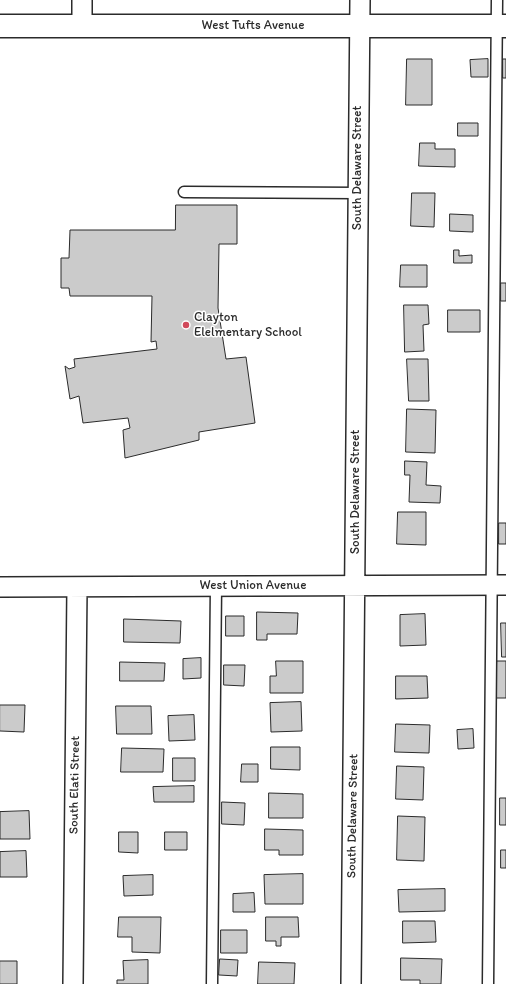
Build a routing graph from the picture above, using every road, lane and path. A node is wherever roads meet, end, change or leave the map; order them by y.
1 (82, 0) edge
2 (360, 0) edge
3 (497, 0) edge
4 (0, 26) edge
5 (82, 26) junction
6 (359, 26) junction
7 (501, 26) edge
8 (184, 192) dead end
9 (358, 194) junction
10 (499, 585) edge
11 (77, 586) junction
12 (216, 586) junction
13 (355, 586) junction
14 (0, 587) edge
15 (73, 984) edge
16 (212, 984) edge
17 (351, 984) edge
18 (488, 984) edge

1 - 5 street
2 - 6 street, South Delaware Street
3 - 7 lane
4 - 5 street, West Tufts Avenue
5 - 6 street, West Tufts Avenue
6 - 7 street, West Tufts Avenue
6 - 9 street, South Delaware Street
7 - 10 lane
8 - 9 lane
9 - 13 street, South Delaware Street
10 - 13 street, West Union Avenue
10 - 18 lane
11 - 12 street, West Union Avenue
11 - 14 street, West Union Avenue
11 - 15 street, South Elati Street
12 - 13 street, West Union Avenue
12 - 16 lane
13 - 17 street, South Delaware Street

